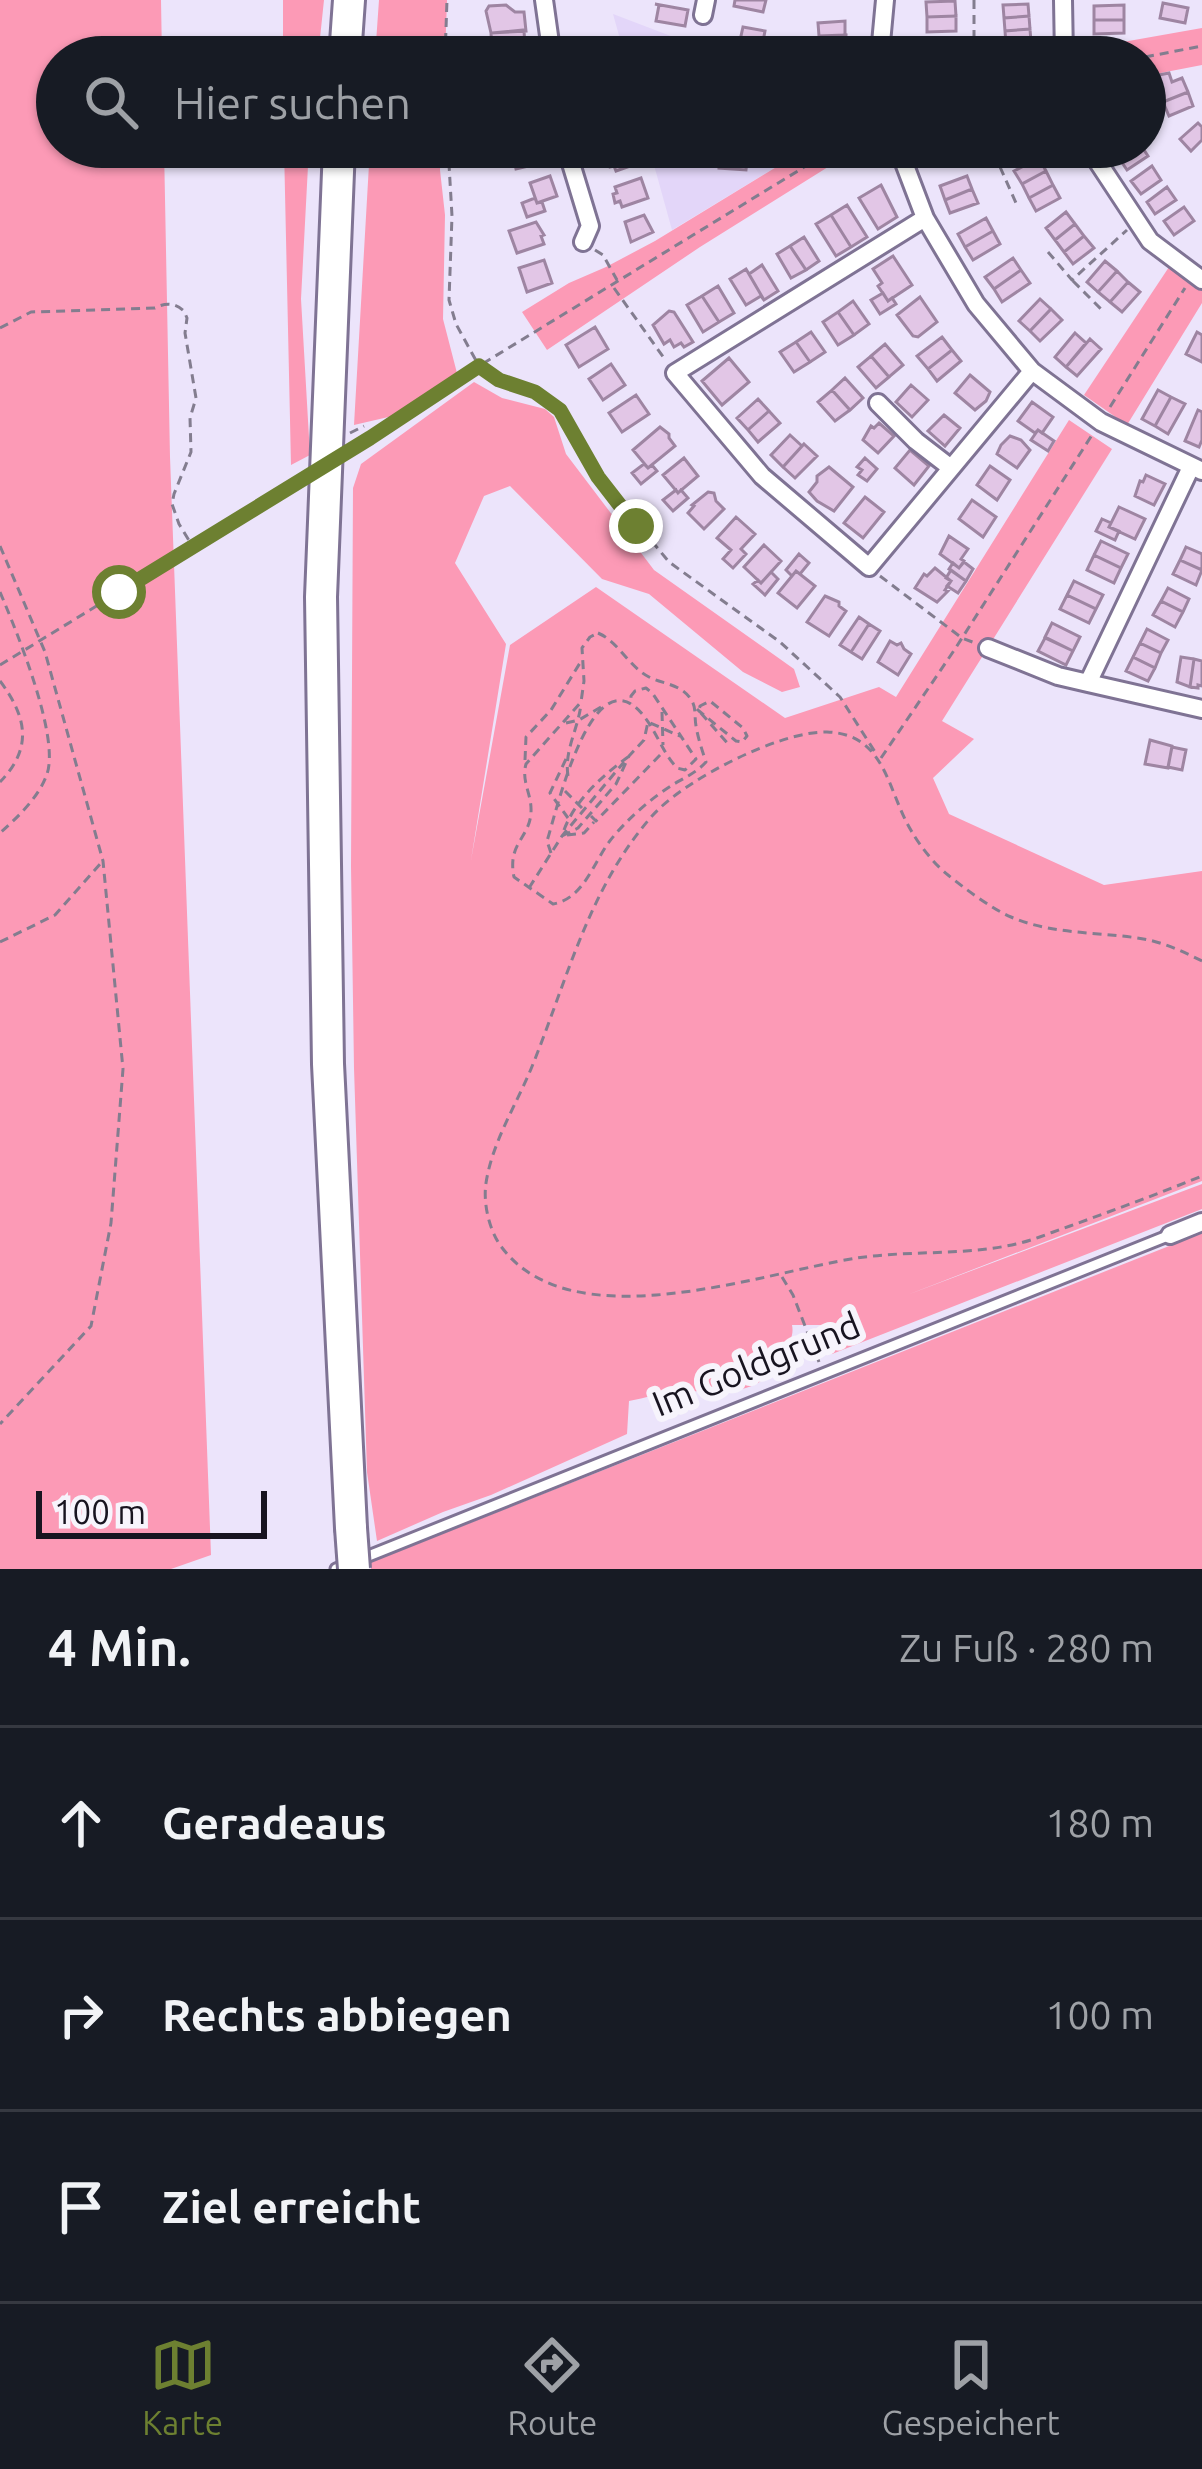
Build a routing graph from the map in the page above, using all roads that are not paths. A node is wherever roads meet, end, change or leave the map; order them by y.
1 (349, 0) edge
2 (544, 0) edge
3 (885, 0) edge
4 (1063, 0) edge
5 (346, 36) edge
6 (549, 36) edge
7 (882, 36) edge
8 (1064, 36) edge
9 (338, 168) edge
10 (572, 168) edge
11 (906, 168) edge
12 (1102, 168) edge
13 (925, 218) junction
14 (583, 242) road end
15 (1198, 277) edge
16 (1032, 371) junction
17 (878, 403) dead end
18 (951, 468) junction
19 (1197, 469) edge
20 (988, 648) road end
21 (1088, 683) junction
22 (1202, 709) edge
23 (1202, 1222) edge
24 (1170, 1235) joint
25 (336, 1569) edge
26 (355, 1569) edge

1 - 5 highway
2 - 6 street
3 - 7 street
4 - 8 street
9 - 26 highway, bridge
10 - 14 street
11 - 13 street
12 - 15 street
13 - 16 street
13 - 18 street
16 - 18 street
16 - 19 street
17 - 18 street
19 - 21 street
20 - 21 street
21 - 22 street
23 - 24 street, Im Goldgrund
24 - 25 lane, Im Goldgrund

